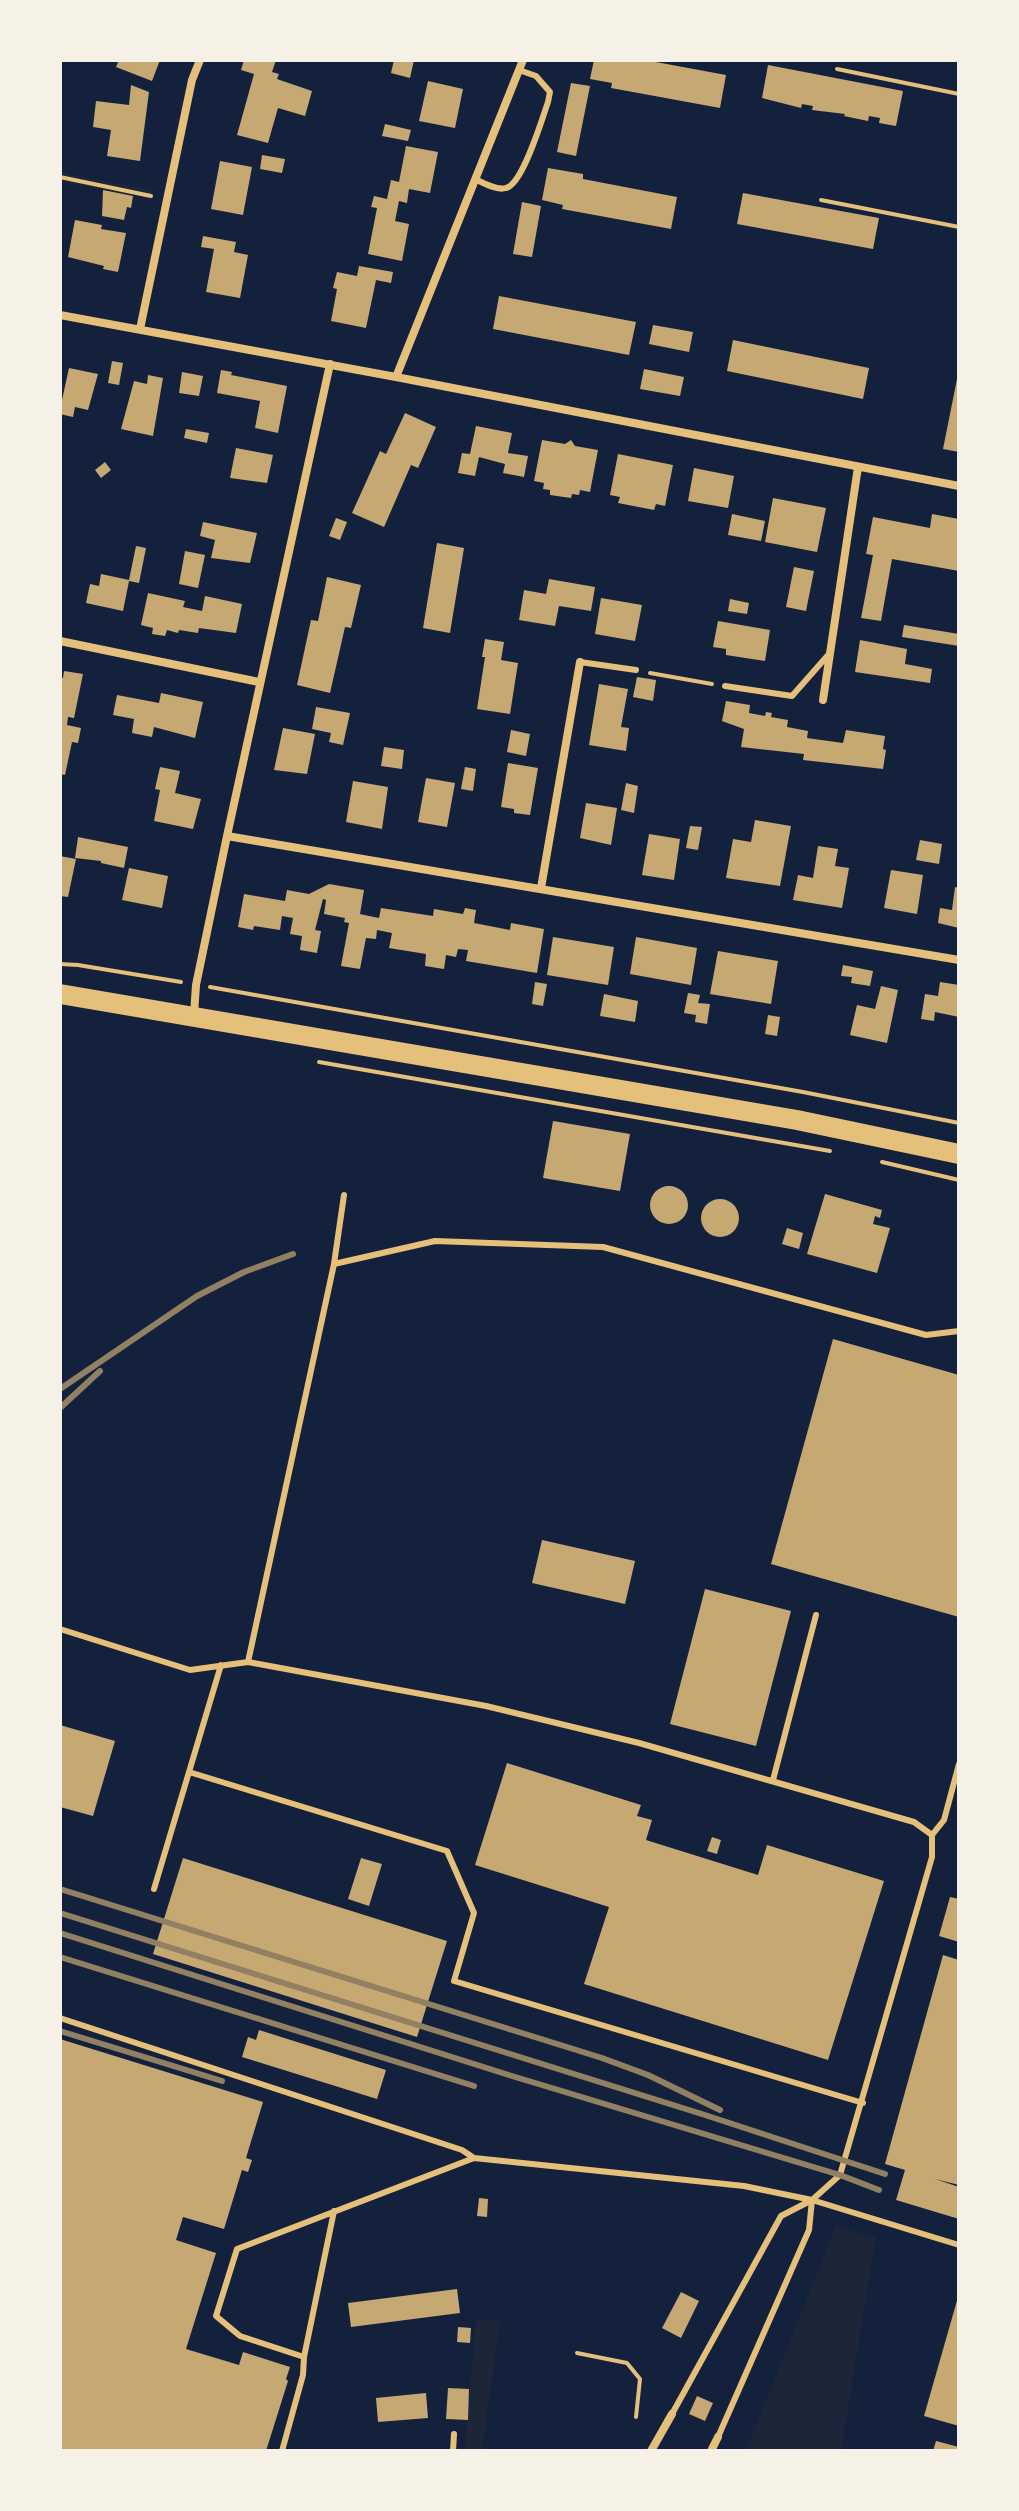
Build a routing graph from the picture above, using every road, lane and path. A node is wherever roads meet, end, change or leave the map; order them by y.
1 (200, 60) edge
2 (523, 60) edge
3 (837, 69) dead end
4 (519, 70) junction
5 (959, 94) edge
6 (60, 177) edge
7 (475, 179) junction
8 (166, 200) junction
9 (821, 200) dead end
10 (959, 227) edge
11 (60, 315) edge
12 (140, 329) junction
13 (330, 364) junction
14 (396, 377) junction
15 (858, 467) junction
16 (959, 486) edge
17 (60, 641) edge
18 (831, 652) junction
19 (580, 662) joint
20 (636, 670) joint
21 (259, 682) junction
22 (725, 686) joint
23 (823, 700) dead end
24 (227, 836) junction
25 (541, 888) junction
26 (959, 960) edge
27 (60, 964) edge
28 (196, 985) junction
29 (60, 994) edge
30 (194, 1015) junction
31 (318, 1062) dead end
32 (959, 1123) edge
33 (830, 1151) dead end
34 (959, 1154) edge
35 (874, 1160) dead end
36 (959, 1180) edge
37 (344, 1195) dead end
38 (334, 1264) junction
39 (959, 1331) edge
40 (816, 1615) dead end
41 (60, 1629) edge
42 (248, 1662) junction
43 (221, 1665) junction
44 (959, 1764) edge
45 (189, 1772) junction
46 (773, 1780) junction
47 (932, 1835) junction
48 (154, 1889) dead end
49 (60, 2018) edge
50 (863, 2103) junction
51 (474, 2158) junction
52 (812, 2200) junction
53 (334, 2211) junction
54 (959, 2245) edge
55 (577, 2353) dead end
56 (304, 2357) junction
57 (672, 2414) joint
58 (636, 2417) dead end
59 (454, 2434) dead end
60 (718, 2437) joint
61 (282, 2451) edge
62 (453, 2451) edge
63 (651, 2451) edge
64 (711, 2451) edge

1 - 8 street
2 - 4 street
3 - 5 path
4 - 7 street
4 - 7 lane
6 - 8 path
7 - 14 street
8 - 12 street
9 - 10 path
11 - 12 street
12 - 13 street
13 - 14 street
13 - 21 street
14 - 15 street
15 - 16 street
15 - 18 street
17 - 21 street
18 - 22 lane
18 - 23 street
19 - 20 lane
19 - 25 street
20 - 22 path
21 - 24 street
24 - 25 street
24 - 28 street
25 - 26 street
27 - 28 path
28 - 30 street
28 - 32 path
29 - 30 main road
30 - 34 main road
31 - 33 path
35 - 36 path
37 - 38 lane
38 - 39 lane
38 - 42 lane
40 - 46 lane
41 - 43 lane
42 - 43 lane
42 - 46 lane
43 - 45 lane
44 - 47 lane
45 - 48 lane
45 - 50 lane
46 - 47 lane
47 - 50 lane
49 - 51 lane
50 - 52 lane
51 - 52 lane
51 - 53 lane
52 - 54 lane
52 - 57 lane
52 - 60 lane
53 - 56 lane
53 - 56 lane
55 - 58 path
56 - 61 lane
57 - 63 street
59 - 62 lane
60 - 64 street

